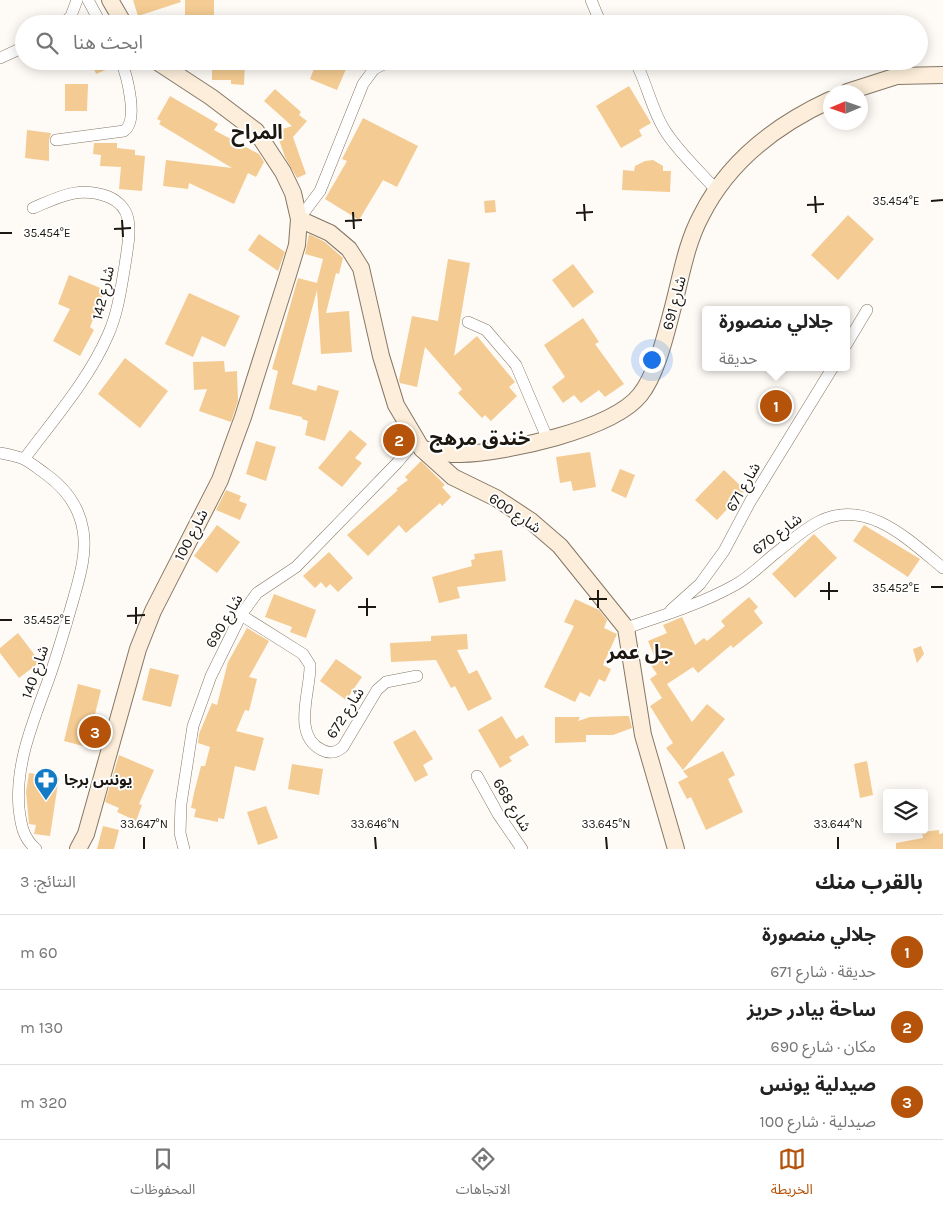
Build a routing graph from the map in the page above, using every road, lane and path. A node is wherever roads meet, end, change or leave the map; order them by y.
1 (77, 0) edge
2 (88, 0) edge
3 (110, 0) edge
4 (591, 0) edge
5 (71, 15) edge
6 (96, 15) edge
7 (119, 15) edge
8 (597, 15) edge
9 (15, 51) edge
10 (0, 58) edge
11 (123, 70) edge
12 (170, 70) edge
13 (373, 70) edge
14 (639, 70) edge
15 (943, 75) edge
16 (868, 85) edge
17 (823, 104) edge
18 (56, 140) dead end
19 (716, 190) junction
20 (33, 208) dead end
21 (299, 220) junction
22 (867, 310) dead end
23 (468, 322) dead end
24 (850, 338) edge
25 (830, 371) edge
26 (548, 440) junction
27 (419, 445) junction
28 (0, 453) edge
29 (25, 458) junction
30 (943, 568) edge
31 (669, 613) junction
32 (241, 615) junction
33 (626, 628) junction
34 (417, 676) dead end
35 (477, 776) dead end
36 (36, 849) edge
37 (78, 849) edge
38 (184, 849) edge
39 (522, 849) edge
40 (676, 849) edge

1 - 5 street
2 - 6 street
3 - 7 main road
4 - 8 street
9 - 10 street
11 - 18 street
12 - 21 main road, شارع 100
13 - 21 street
14 - 19 street
15 - 16 main road
17 - 19 main road, شارع 691
19 - 26 main road, شارع 691
20 - 29 street, شارع 142
21 - 27 main road, شارع 600
21 - 37 main road, شارع 100
22 - 24 street
23 - 26 street
25 - 31 street, شارع 671
26 - 27 main road, شارع 691
27 - 32 street, شارع 690
27 - 33 main road, شارع 600
28 - 29 street, شارع 140
29 - 36 street, شارع 140
30 - 31 street, شارع 670
31 - 33 street, شارع 670
32 - 34 street, شارع 672
32 - 38 street, شارع 690
33 - 40 main road, شارع 600
35 - 39 street, شارع 668

